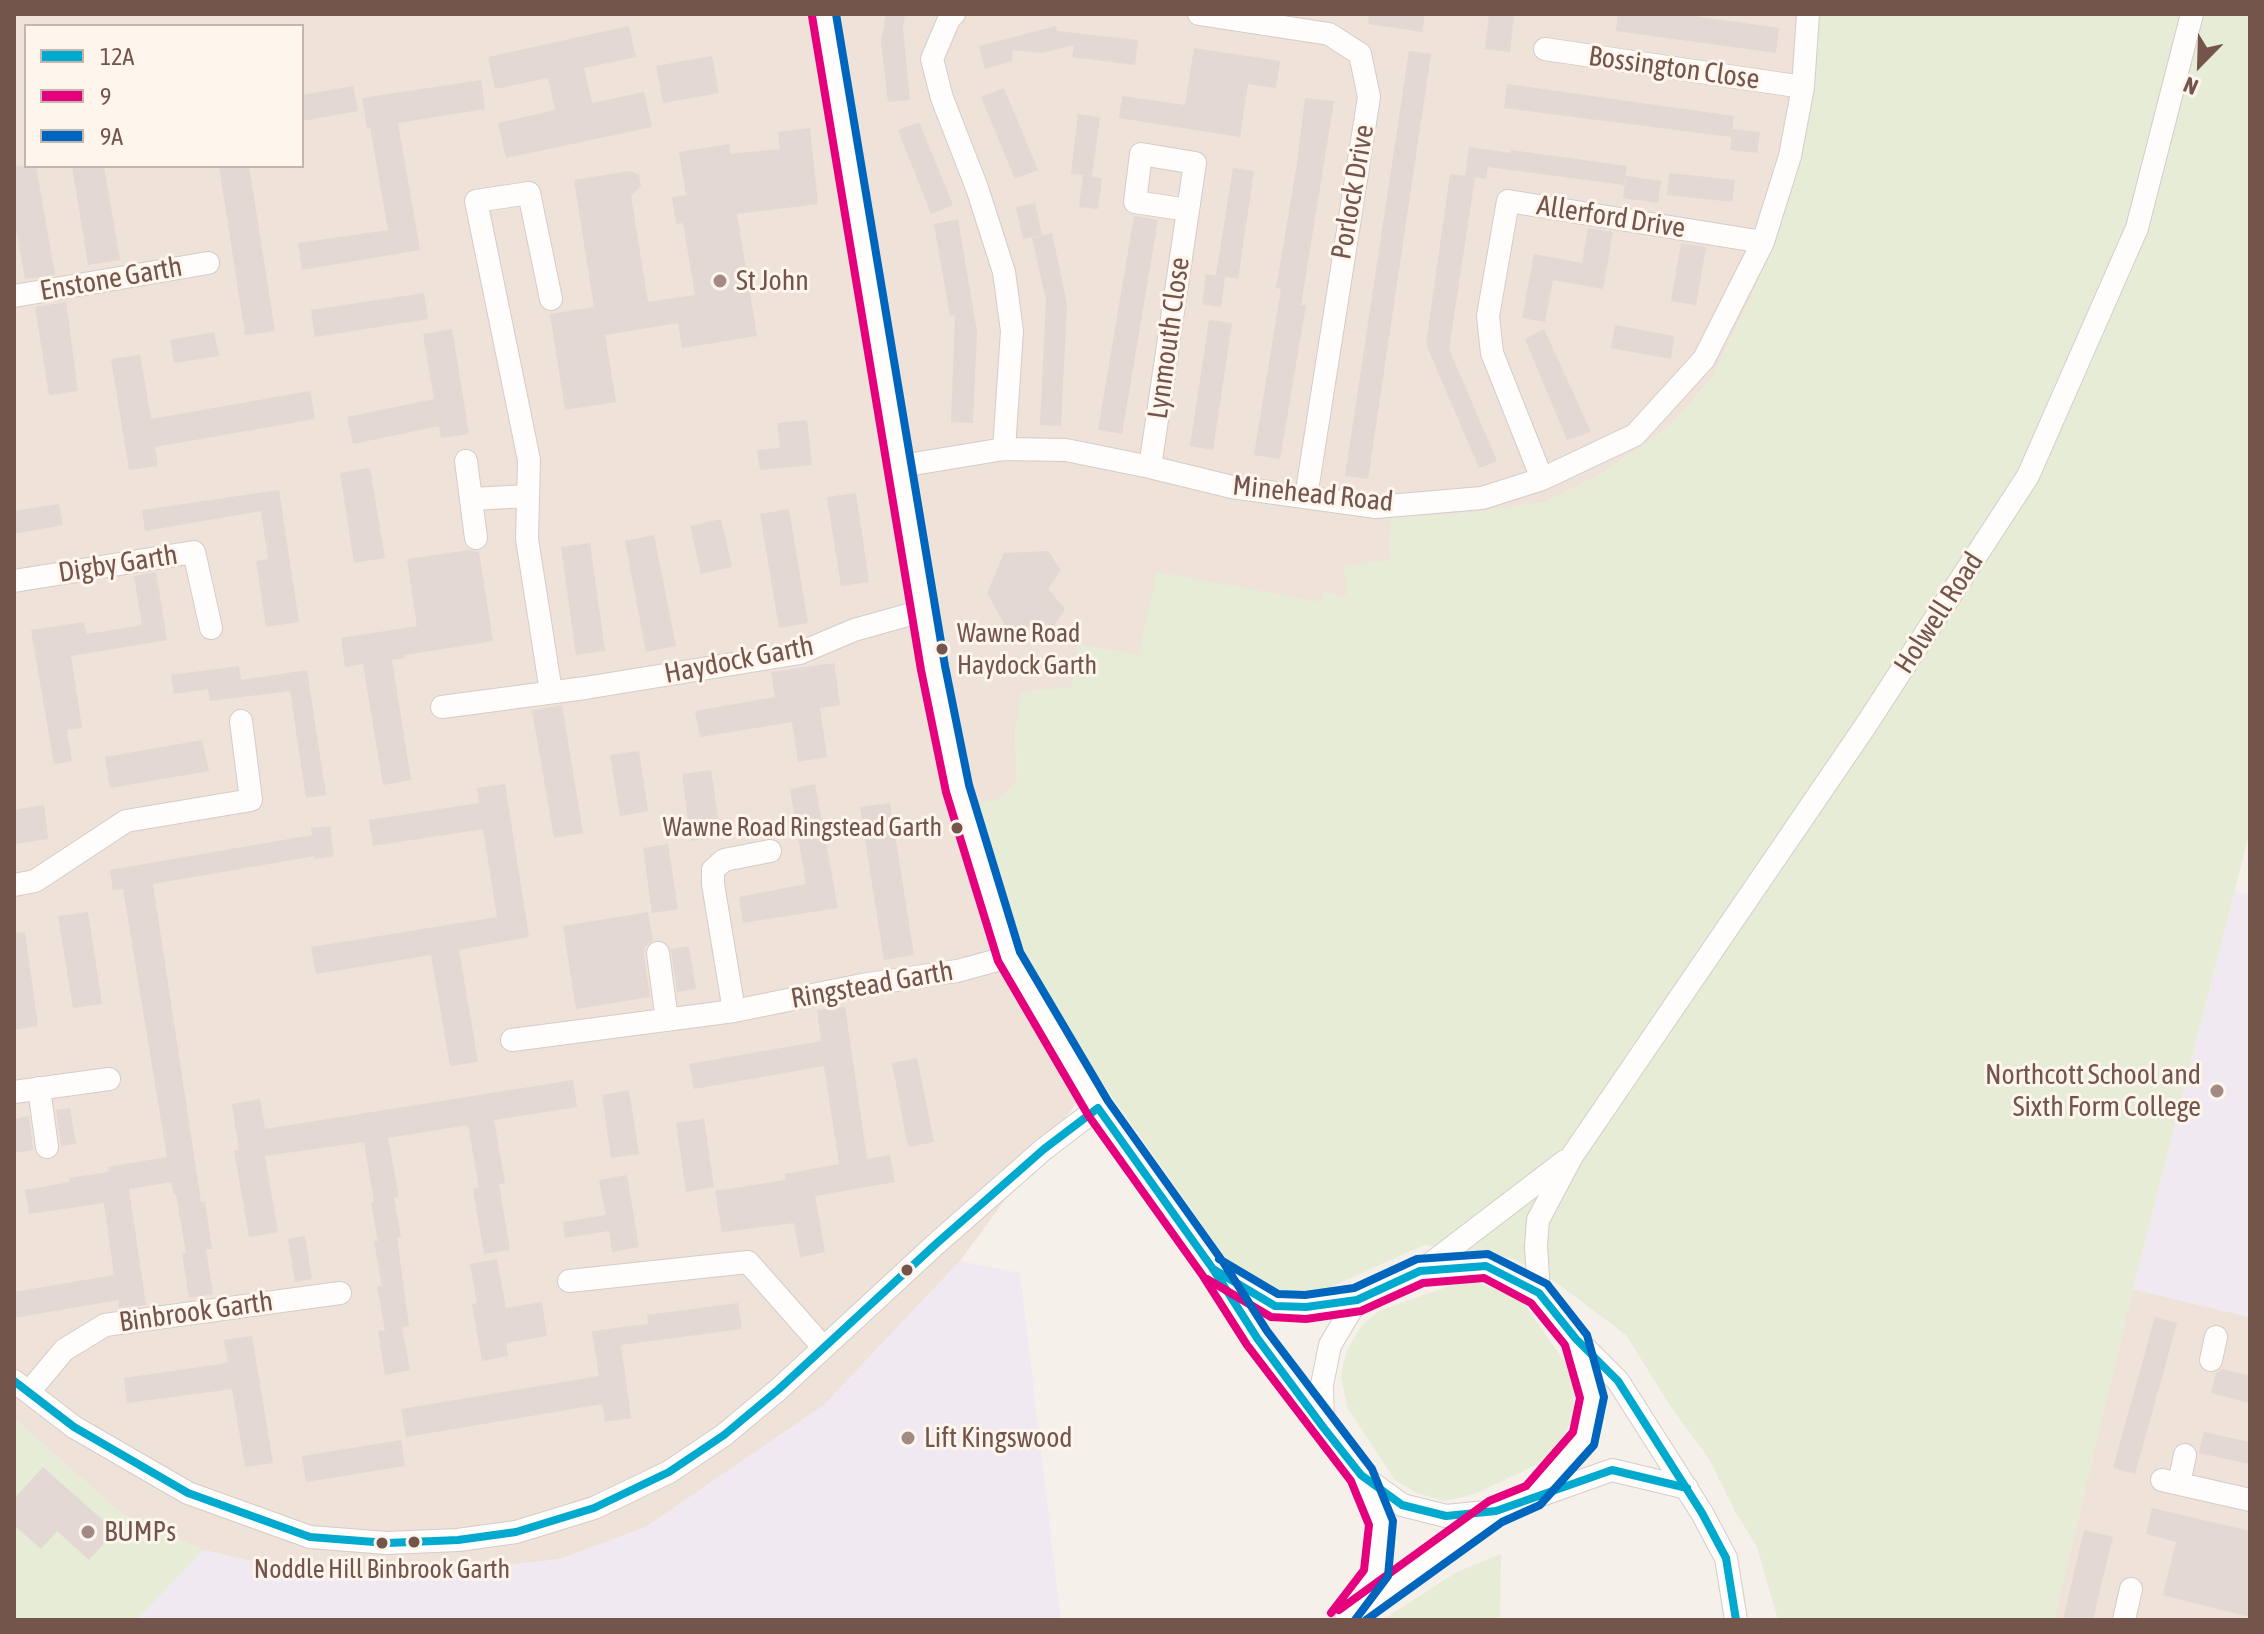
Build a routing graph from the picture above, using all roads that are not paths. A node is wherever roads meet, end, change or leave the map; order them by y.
1 (824, 14) edge
2 (954, 14) edge
3 (1199, 14) edge
4 (1808, 14) edge
5 (2192, 14) edge
6 (1545, 49) dead end
7 (1803, 87) junction
8 (1188, 210) dead end
9 (1763, 242) junction
10 (208, 263) dead end
11 (14, 296) edge
12 (551, 299) dead end
13 (1004, 449) junction
14 (466, 461) dead end
15 (901, 466) junction
16 (1150, 467) junction
17 (1542, 479) junction
18 (528, 496) junction
19 (1306, 497) junction
20 (472, 499) junction
21 (476, 538) dead end
22 (14, 581) edge
23 (922, 611) junction
24 (211, 628) dead end
25 (551, 692) junction
26 (442, 707) dead end
27 (241, 721) dead end
28 (770, 851) dead end
29 (14, 885) edge
30 (658, 953) dead end
31 (1009, 957) junction
32 (734, 1011) junction
33 (667, 1020) junction
34 (512, 1040) dead end
35 (109, 1079) dead end
36 (39, 1088) junction
37 (14, 1092) edge
38 (1098, 1108) junction
39 (47, 1147) dead end
40 (1572, 1156) junction
41 (1213, 1269) junction
42 (1420, 1271) junction
43 (569, 1281) dead end
44 (340, 1293) dead end
45 (1539, 1293) junction
46 (1357, 1300) junction
47 (2216, 1337) dead end
48 (1576, 1339) junction
49 (823, 1347) junction
50 (2211, 1360) dead end
51 (22, 1386) edge
52 (1323, 1427) junction
53 (2185, 1455) dead end
54 (1361, 1475) junction
55 (1687, 1488) junction
56 (1533, 1496) junction
57 (2250, 1500) edge
58 (1496, 1511) junction
59 (2131, 1589) dead end
60 (2127, 1619) edge
61 (1343, 1620) edge
62 (1736, 1620) edge

1 - 15 street
2 - 13 street
3 - 19 street, Porlock Drive
4 - 7 street, Minehead Road
5 - 40 street, Holwell Road
6 - 7 street, Bossington Close
7 - 9 street, Minehead Road
8 - 16 street, Lynmouth Close
9 - 17 street, Minehead Road
9 - 17 street, Allerford Drive
10 - 11 street, Enstone Garth
12 - 18 street
13 - 15 street, Minehead Road
13 - 16 street, Minehead Road
14 - 20 street
15 - 23 street
16 - 19 street, Minehead Road
17 - 19 street, Minehead Road
18 - 20 street
18 - 25 street
20 - 21 street
22 - 24 street, Digby Garth
23 - 25 street, Haydock Garth
23 - 31 street
25 - 26 street, Haydock Garth
27 - 29 street
28 - 32 street
30 - 33 street
31 - 32 street, Ringstead Garth
31 - 38 street
32 - 33 street, Ringstead Garth
33 - 34 street, Ringstead Garth
35 - 36 street
36 - 37 street
36 - 39 street
38 - 41 street
38 - 49 street
40 - 42 street, Holwell Road
40 - 45 street, Holwell Road
41 - 46 street
41 - 52 street
42 - 45 street
42 - 46 street
43 - 49 street
44 - 51 street, Binbrook Garth
45 - 48 street
46 - 52 street
47 - 50 street
48 - 55 street
48 - 56 street
49 - 51 street
52 - 54 street
53 - 57 street
54 - 58 street
54 - 61 street
55 - 56 street
55 - 62 street
56 - 58 street
58 - 61 street
59 - 60 street

